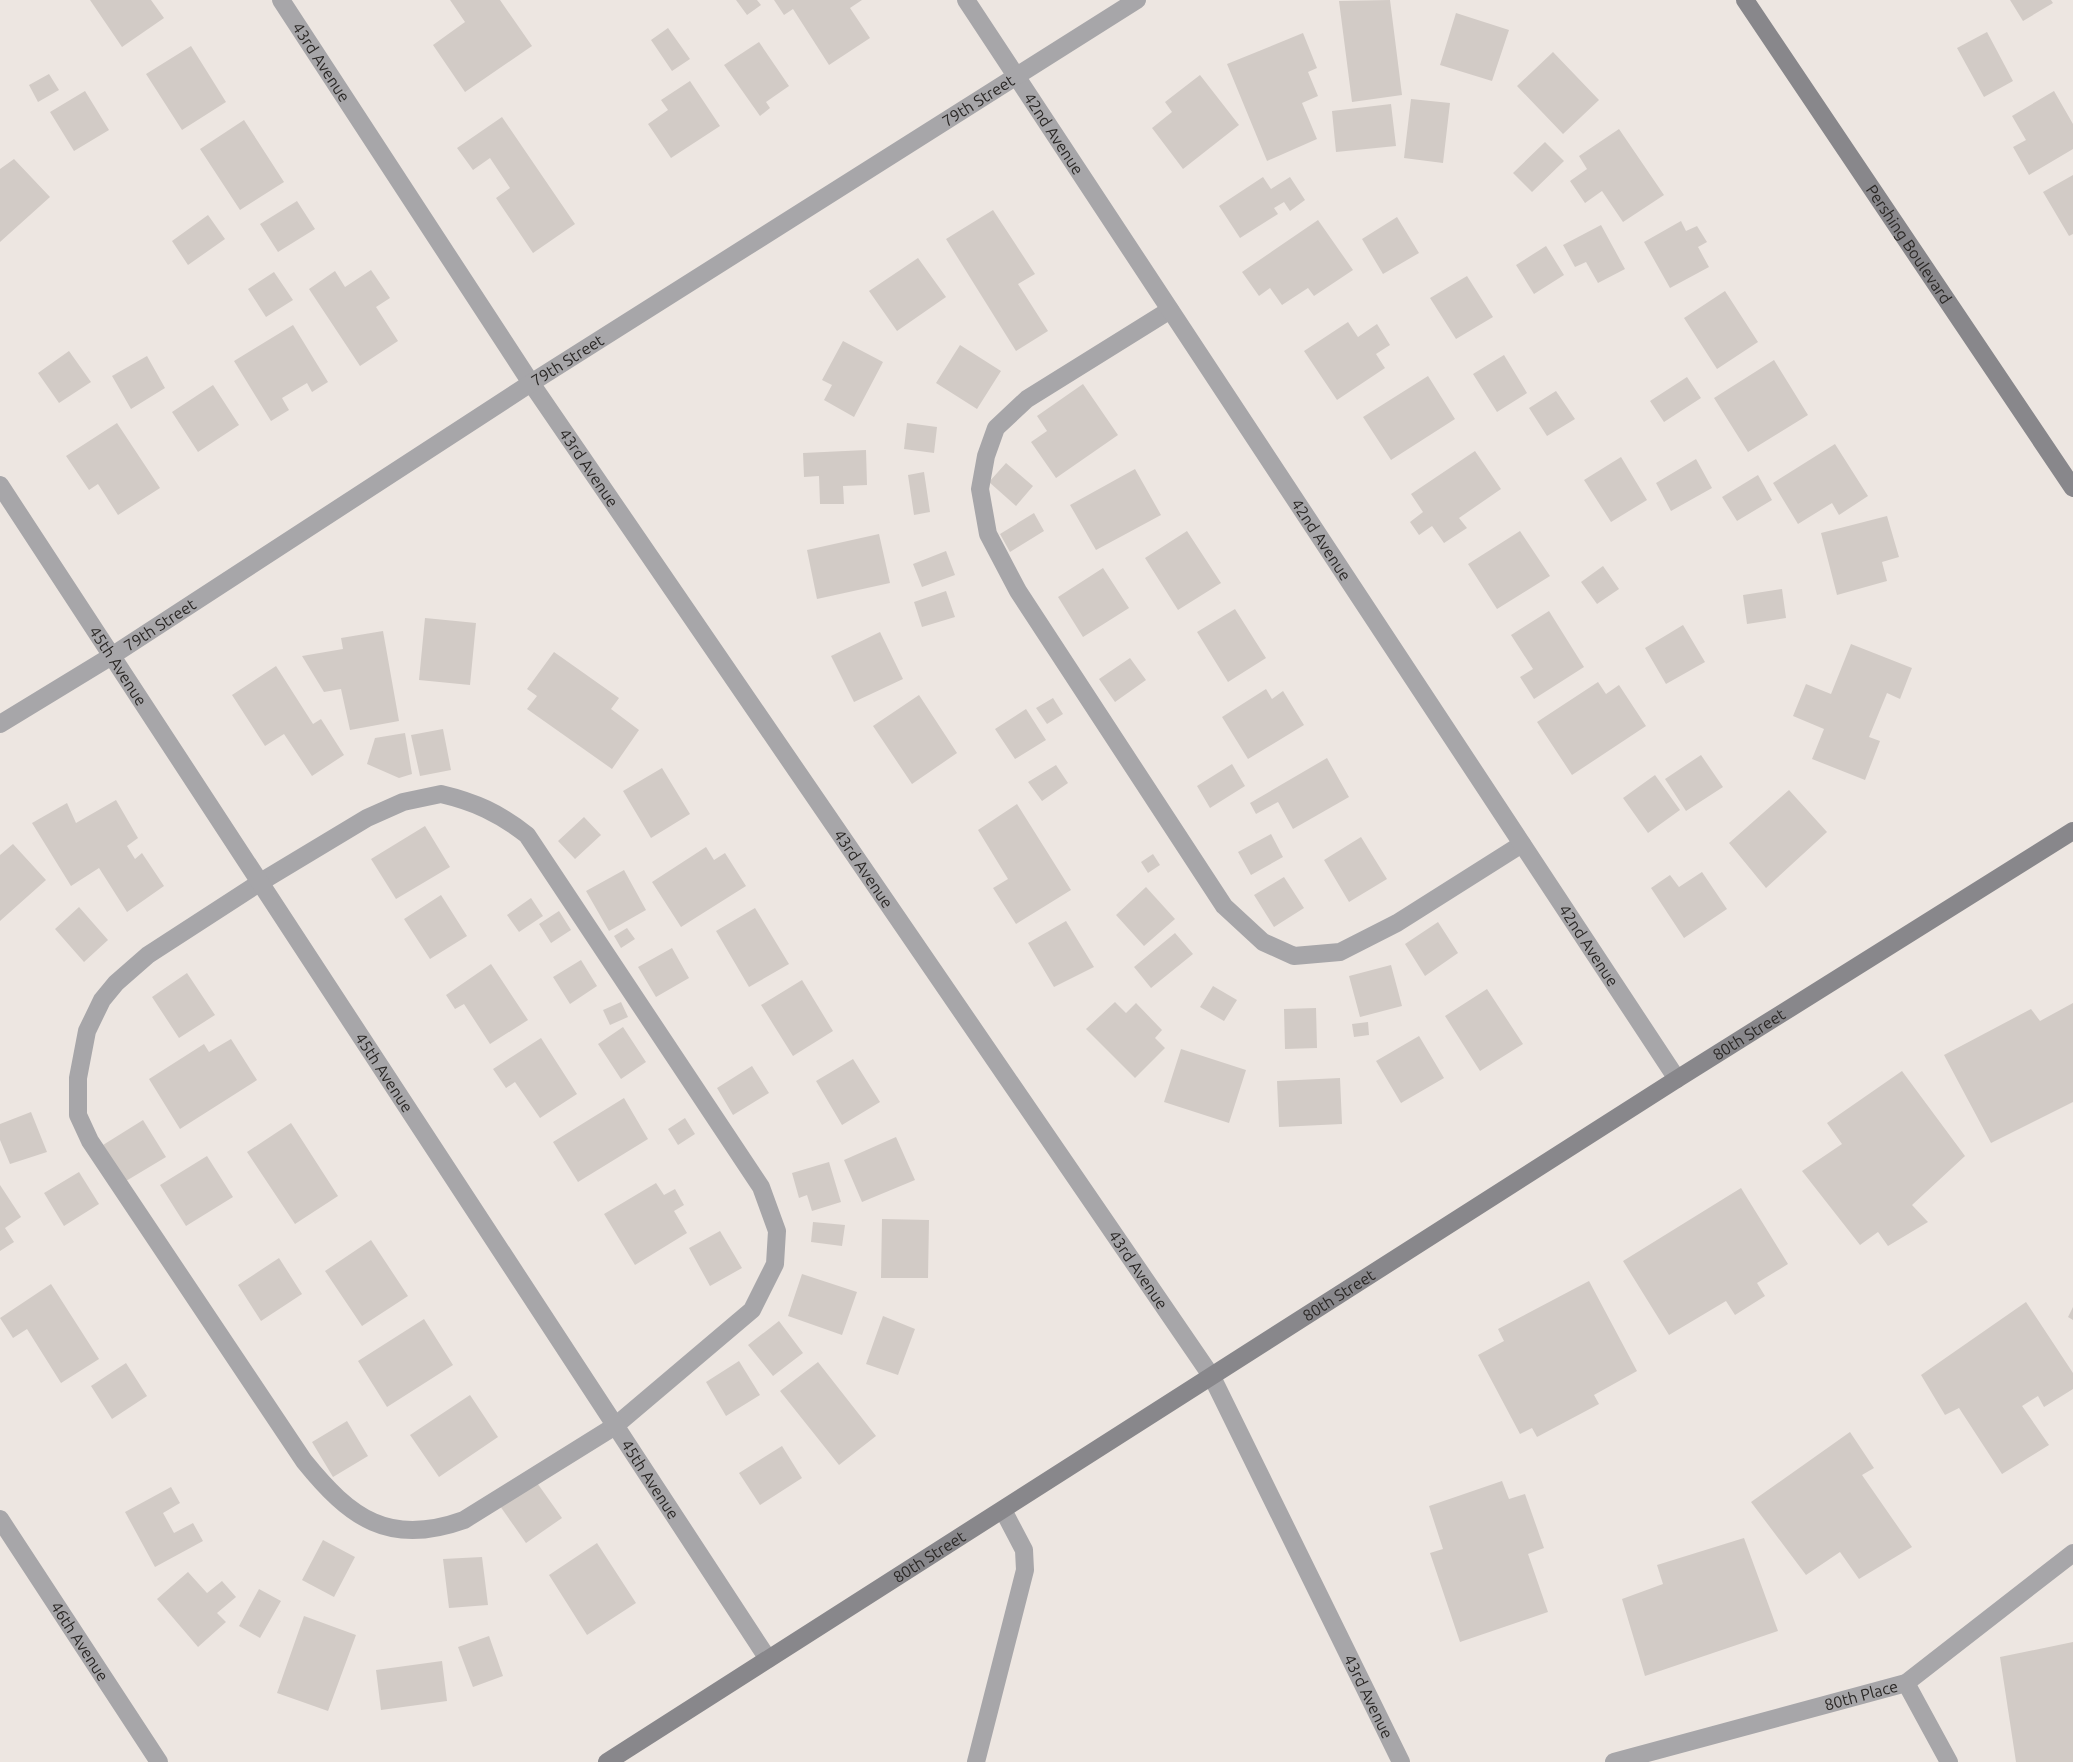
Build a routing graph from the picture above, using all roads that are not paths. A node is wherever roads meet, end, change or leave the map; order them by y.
1 (281, 0) edge
2 (966, 0) edge
3 (1137, 0) edge
4 (1745, 0) edge
5 (1017, 76) junction
6 (1170, 310) junction
7 (531, 383) junction
8 (0, 485) edge
9 (2073, 488) edge
10 (110, 657) junction
11 (0, 724) edge
12 (2073, 831) edge
13 (1522, 844) junction
14 (259, 883) junction
15 (1677, 1079) junction
16 (1212, 1377) junction
17 (615, 1426) junction
18 (1003, 1510) junction
19 (0, 1519) edge
20 (2073, 1553) edge
21 (768, 1659) junction
22 (1906, 1683) junction
23 (159, 1762) edge
24 (607, 1762) edge
25 (976, 1762) edge
26 (1401, 1762) edge
27 (1614, 1762) edge
28 (1949, 1762) edge

1 - 7 street, 43rd Avenue
2 - 5 street, 42nd Avenue
3 - 5 street, 79th Street
4 - 9 street, Pershing Boulevard
5 - 6 street, 42nd Avenue
5 - 7 street, 79th Street
6 - 13 street, 42nd Avenue
6 - 13 street
7 - 10 street, 79th Street
7 - 16 street, 43rd Avenue
8 - 10 street, 45th Avenue
10 - 11 street, 79th Street
10 - 14 street, 45th Avenue
12 - 15 street, 80th Street
13 - 15 street, 42nd Avenue
14 - 17 street, 45th Avenue
14 - 17 street
14 - 17 street
15 - 16 street, 80th Street
16 - 18 street, 80th Street
16 - 26 street, 43rd Avenue
17 - 21 street, 45th Avenue
18 - 21 street, 80th Street
18 - 25 street
19 - 23 street, 46th Avenue
20 - 22 street, 80th Place
21 - 24 street, 80th Street
22 - 27 street, 80th Place
22 - 28 street

